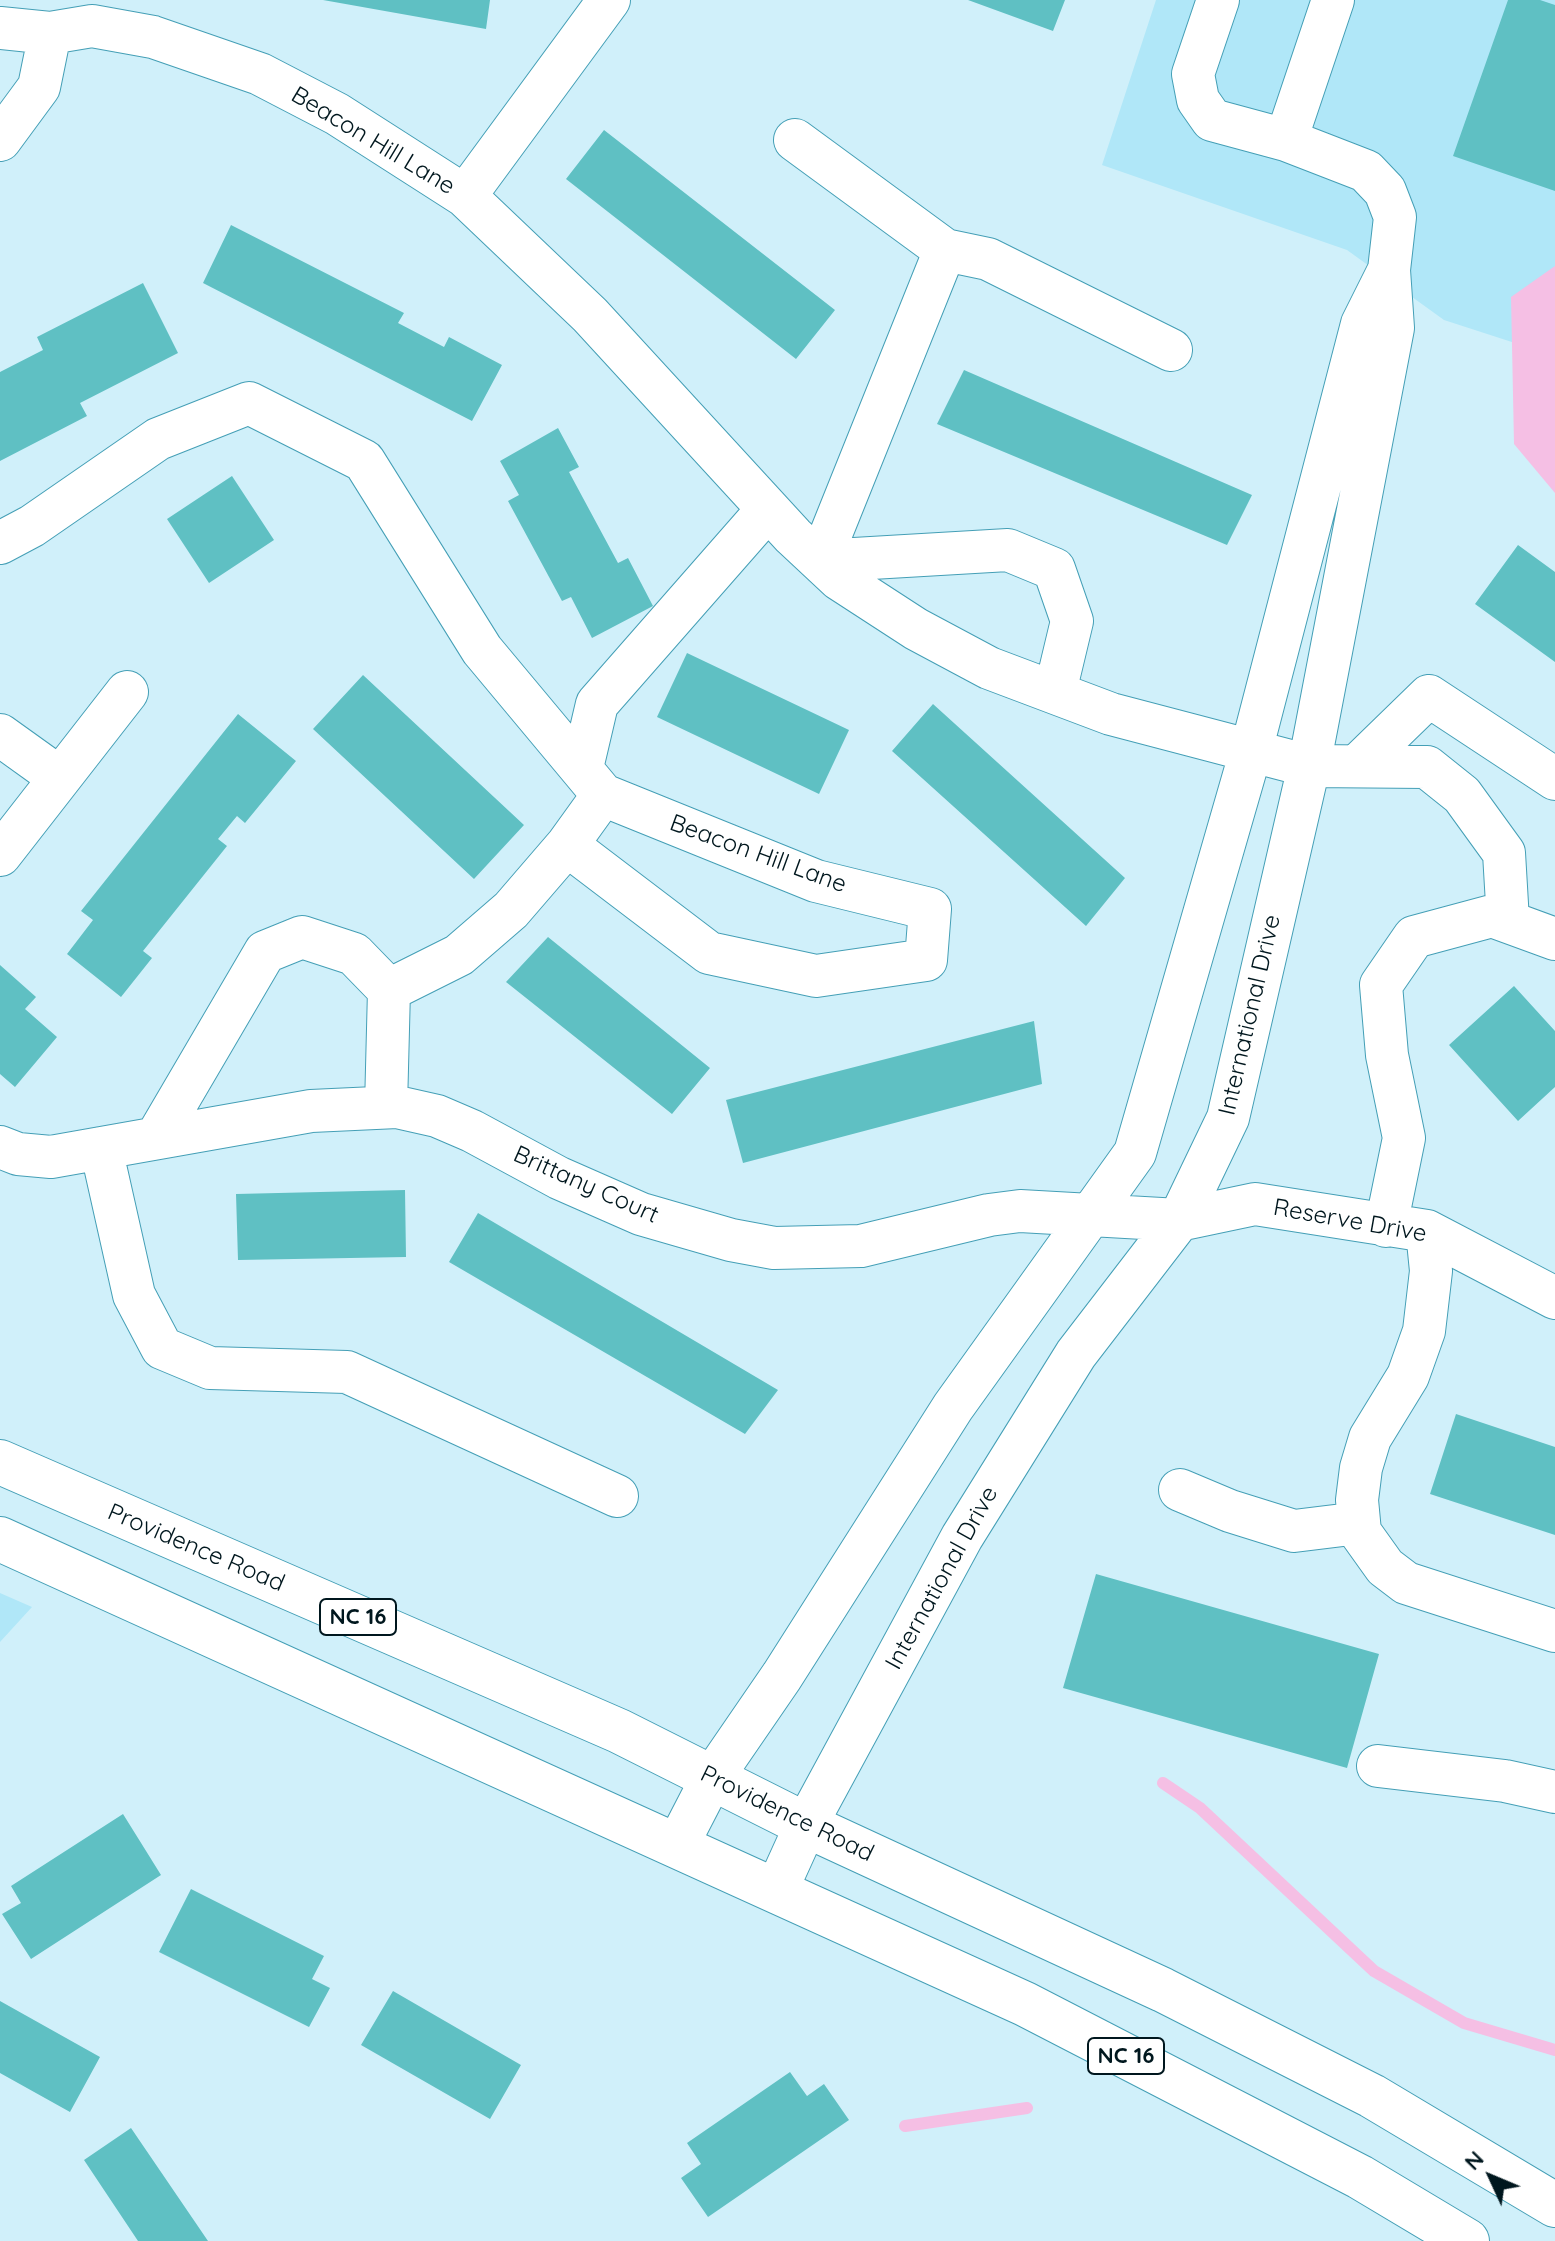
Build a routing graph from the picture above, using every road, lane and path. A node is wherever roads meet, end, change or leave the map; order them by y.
1 (609, 0) edge
2 (1218, 0) edge
3 (1333, 0) edge
4 (103, 13) edge
5 (0, 28) edge
6 (50, 33) junction
7 (0, 140) edge
8 (795, 140) dead end
9 (1286, 140) junction
10 (465, 196) junction
11 (945, 250) junction
12 (1389, 270) junction
13 (1171, 350) dead end
14 (768, 509) junction
15 (0, 543) edge
16 (820, 561) junction
17 (127, 692) dead end
18 (1055, 692) junction
19 (0, 735) edge
20 (1251, 751) junction
21 (1359, 764) junction
22 (1309, 766) junction
23 (60, 778) junction
24 (1555, 779) edge
25 (592, 782) junction
26 (567, 845) junction
27 (0, 855) edge
28 (1508, 921) junction
29 (1555, 939) edge
30 (389, 990) junction
31 (386, 1107) junction
32 (156, 1138) junction
33 (0, 1147) edge
34 (101, 1148) junction
35 (1090, 1218) junction
36 (1179, 1220) junction
37 (1386, 1226) junction
38 (1427, 1231) junction
39 (1555, 1298) edge
40 (0, 1462) edge
41 (1180, 1490) dead end
42 (617, 1496) dead end
43 (1359, 1523) junction
44 (0, 1539) edge
45 (1555, 1631) edge
46 (1378, 1766) dead end
47 (712, 1778) junction
48 (1555, 1792) edge
49 (806, 1825) junction
50 (678, 1844) junction
51 (777, 1889) junction
52 (1555, 2205) edge
53 (1467, 2241) edge

1 - 10 street
2 - 9 street, International Drive
3 - 9 street
4 - 6 street, Beacon Hill Lane
4 - 10 street, Beacon Hill Lane
5 - 6 street, Beacon Hill Lane
6 - 7 street
8 - 11 street
9 - 12 street, International Drive
10 - 14 street, Beacon Hill Lane
11 - 13 street
11 - 16 street
12 - 20 street, International Drive
12 - 22 street, International Drive
14 - 16 street, Beacon Hill Lane
14 - 25 street
15 - 25 street, Beacon Hill Lane
16 - 18 street, Beacon Hill Lane
16 - 18 street
17 - 23 street
18 - 20 street, Beacon Hill Lane
19 - 23 street
20 - 22 street, Beacon Hill Lane
20 - 35 street, International Drive
21 - 22 street, Beacon Hill Lane
21 - 24 street
21 - 28 street, Beacon Hill Lane
22 - 36 street, International Drive
23 - 27 street
25 - 26 street
25 - 26 street, Beacon Hill Lane
26 - 30 street
28 - 29 street
28 - 37 street
30 - 31 street
30 - 32 street
31 - 32 street, Brittany Court
31 - 35 street, Brittany Court
32 - 34 street, Brittany Court
33 - 34 street, Brittany Court
34 - 42 street
35 - 36 street, Brittany Court
35 - 47 street, International Drive
36 - 37 street, Reserve Drive
36 - 49 street, International Drive
37 - 38 street, Reserve Drive
38 - 39 street, Reserve Drive
38 - 43 street
40 - 47 main road, Providence Road / NC 16
41 - 43 street
43 - 45 street
44 - 50 main road, NC 16
46 - 48 street
47 - 49 main road, Providence Road / NC 16
47 - 50 street, International Drive
49 - 51 street, International Drive
49 - 52 main road, Providence Road / NC 16
50 - 51 main road, NC 16
51 - 53 main road, NC 16

